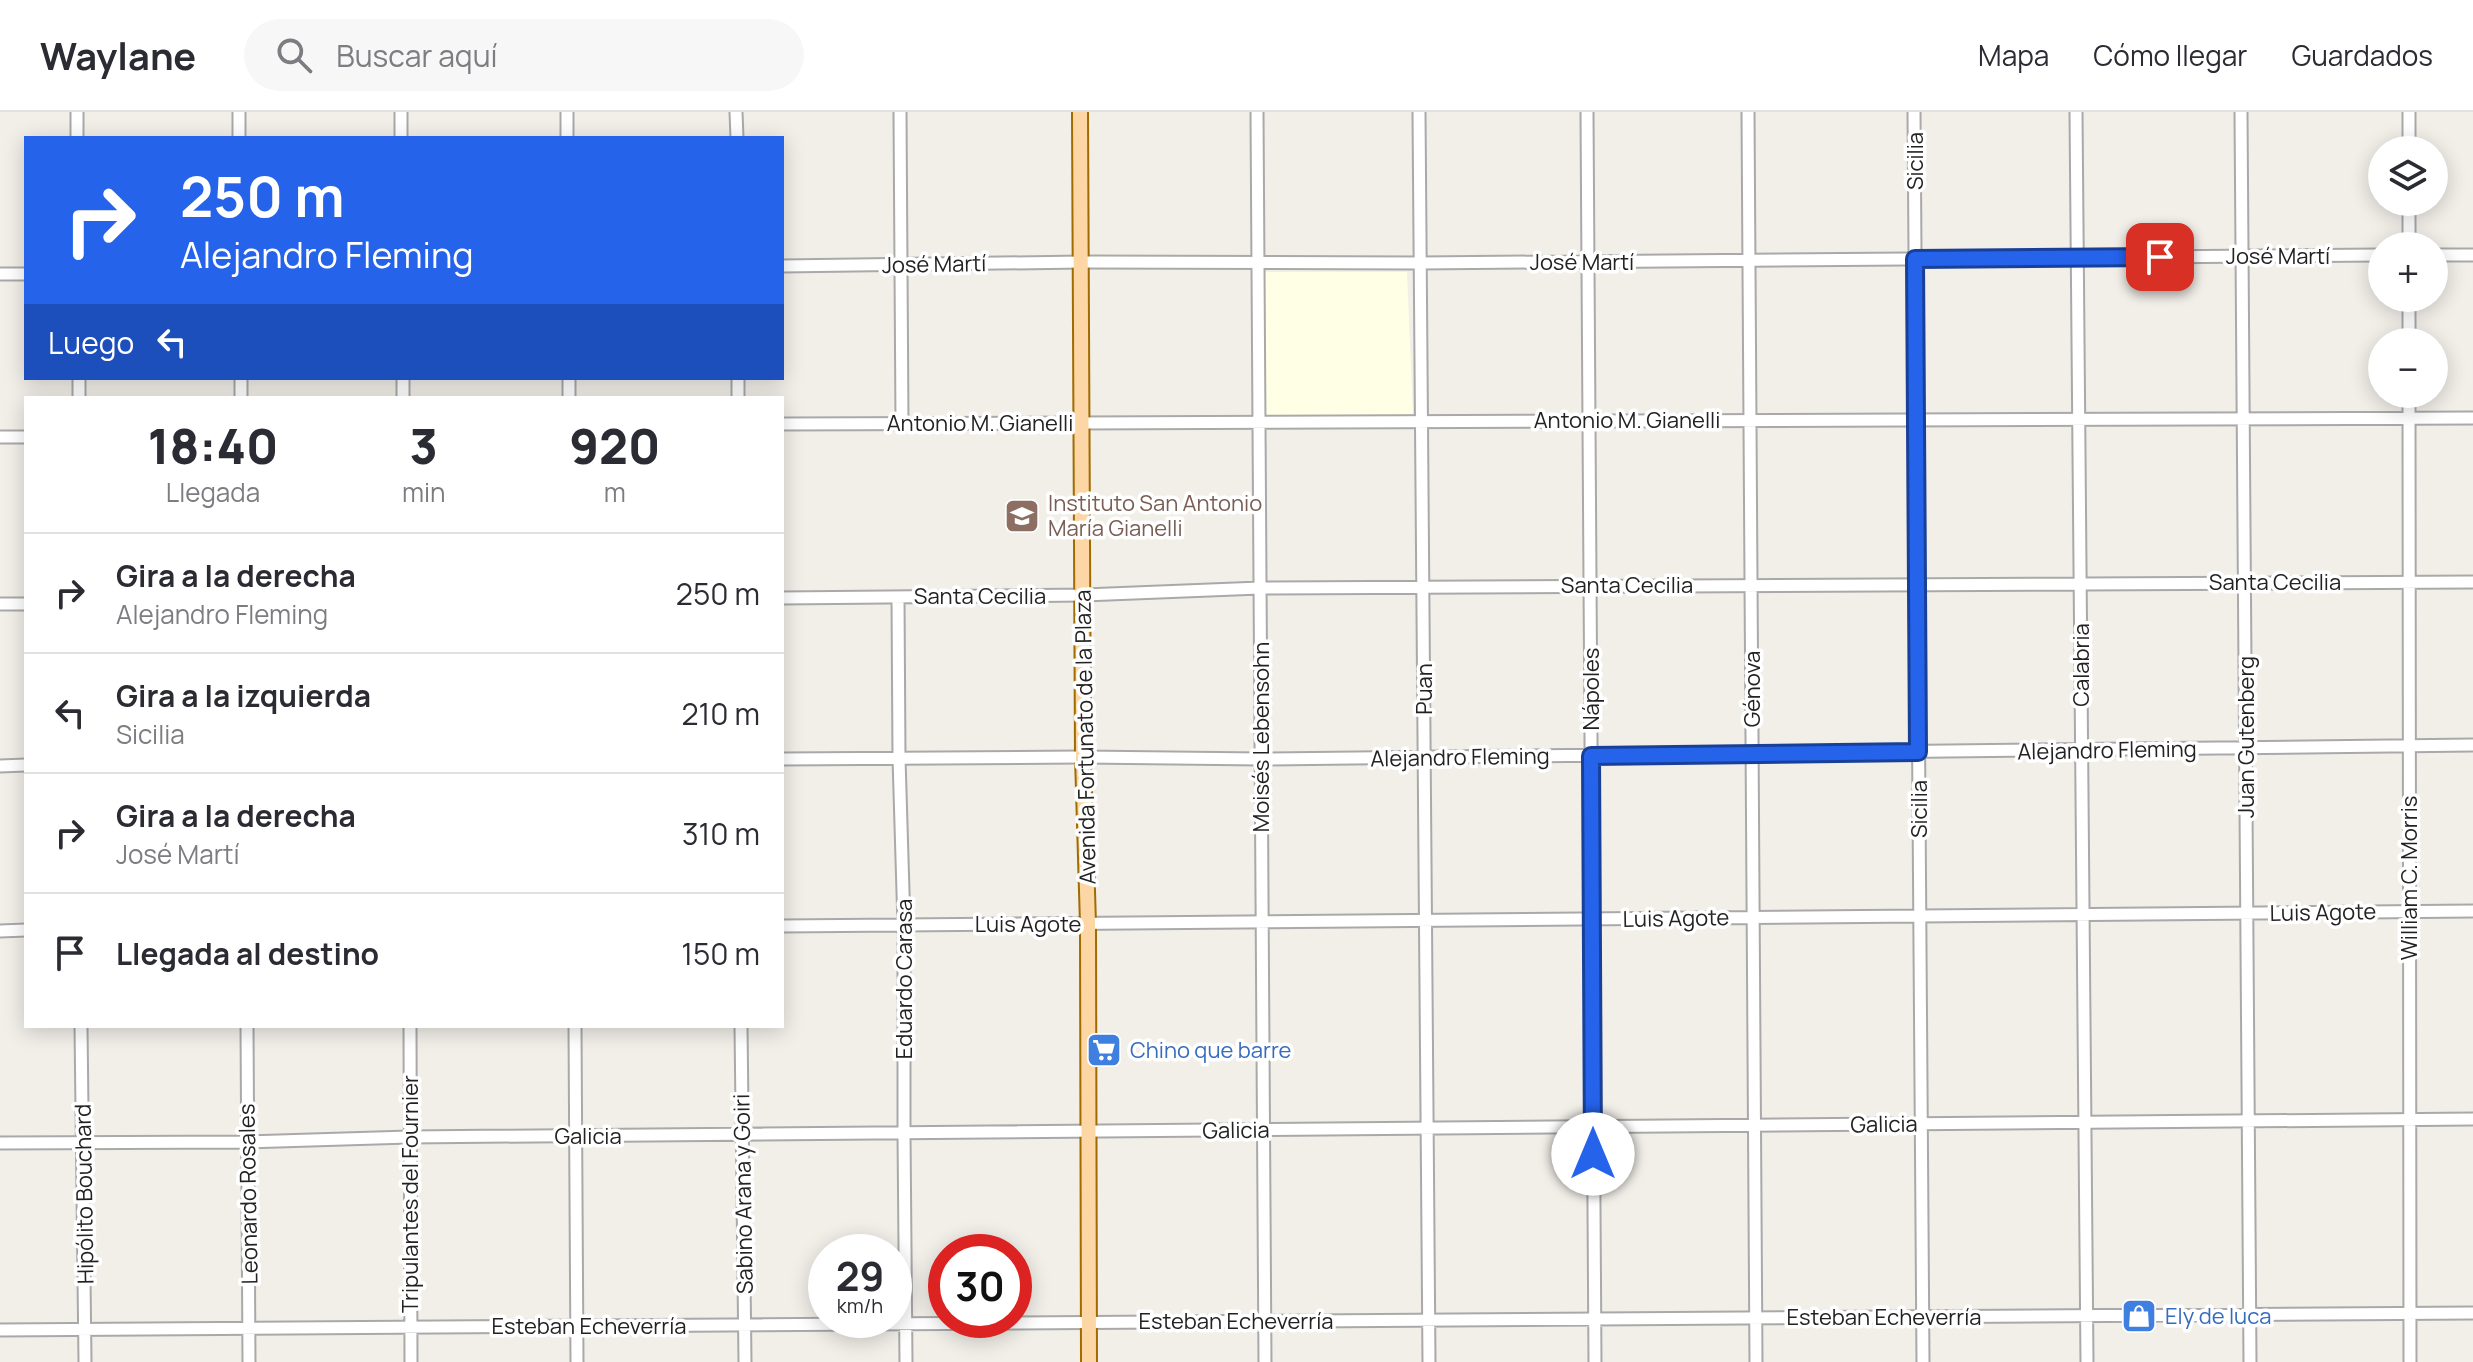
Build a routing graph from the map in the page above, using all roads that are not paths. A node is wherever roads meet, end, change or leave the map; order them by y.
1 (77, 112) edge
2 (239, 112) edge
3 (401, 112) edge
4 (567, 112) edge
5 (736, 112) edge
6 (900, 112) edge
7 (1080, 112) edge
8 (1257, 112) edge
9 (1419, 112) edge
10 (1587, 112) edge
11 (1748, 112) edge
12 (1914, 112) edge
13 (2076, 112) edge
14 (2241, 112) edge
15 (2409, 112) edge
16 (77, 136) edge
17 (239, 136) edge
18 (401, 136) edge
19 (567, 136) edge
20 (737, 136) edge
21 (2409, 136) edge
22 (2368, 255) edge
23 (2448, 255) edge
24 (2473, 255) edge
25 (2242, 256) junction
26 (2078, 258) junction
27 (1915, 259) junction
28 (1257, 261) junction
29 (1749, 261) junction
30 (1082, 262) junction
31 (1588, 262) junction
32 (1420, 263) junction
33 (901, 264) junction
34 (784, 266) edge
35 (0, 274) edge
36 (24, 274) edge
37 (2409, 408) edge
38 (2079, 418) junction
39 (2409, 418) junction
40 (2473, 418) edge
41 (1916, 419) junction
42 (2243, 419) junction
43 (1589, 420) junction
44 (1750, 420) junction
45 (1422, 421) junction
46 (1083, 422) junction
47 (1259, 422) junction
48 (902, 423) junction
49 (784, 424) edge
50 (0, 437) edge
51 (24, 437) edge
52 (2245, 582) junction
53 (2409, 582) junction
54 (2473, 582) edge
55 (2080, 583) junction
56 (1917, 584) junction
57 (1751, 585) junction
58 (1590, 586) junction
59 (1423, 587) junction
60 (1260, 588) junction
61 (1084, 595) junction
62 (898, 597) junction
63 (784, 598) edge
64 (0, 604) edge
65 (24, 604) edge
66 (2409, 744) junction
67 (2473, 745) edge
68 (2246, 749) junction
69 (2082, 751) junction
70 (1918, 752) junction
71 (1752, 754) junction
72 (1591, 756) junction
73 (1083, 757) junction
74 (899, 758) junction
75 (1424, 758) junction
76 (784, 759) edge
77 (1261, 759) junction
78 (24, 765) edge
79 (0, 766) edge
80 (2409, 911) junction
81 (2473, 911) edge
82 (2247, 913) junction
83 (2083, 914) junction
84 (1919, 916) junction
85 (1753, 917) junction
86 (1592, 919) junction
87 (1426, 920) junction
88 (1262, 922) junction
89 (1088, 924) junction
90 (904, 925) junction
91 (784, 926) edge
92 (24, 930) edge
93 (0, 931) edge
94 (81, 1028) edge
95 (247, 1028) edge
96 (410, 1028) edge
97 (575, 1028) edge
98 (741, 1028) edge
99 (2408, 1119) junction
100 (2473, 1119) edge
101 (2248, 1121) junction
102 (2085, 1122) junction
103 (1921, 1124) junction
104 (1755, 1125) junction
105 (1593, 1127) junction
106 (1427, 1128) junction
107 (1264, 1130) junction
108 (1088, 1131) junction
109 (904, 1133) junction
110 (743, 1134) junction
111 (575, 1136) junction
112 (409, 1137) junction
113 (246, 1142) junction
114 (0, 1143) edge
115 (84, 1143) junction
116 (905, 1234) edge
117 (2409, 1313) junction
118 (2473, 1313) edge
119 (2250, 1314) junction
120 (2086, 1315) junction
121 (1922, 1317) junction
122 (1756, 1318) junction
123 (1594, 1319) junction
124 (1429, 1320) junction
125 (1265, 1321) junction
126 (1089, 1322) junction
127 (912, 1324) edge
128 (745, 1325) junction
129 (808, 1325) edge
130 (577, 1326) junction
131 (410, 1327) junction
132 (249, 1328) junction
133 (85, 1329) junction
134 (0, 1330) edge
135 (906, 1338) edge
136 (85, 1362) edge
137 (249, 1362) edge
138 (411, 1362) edge
139 (577, 1362) edge
140 (745, 1362) edge
141 (906, 1362) edge
142 (1089, 1362) edge
143 (1265, 1362) edge
144 (1429, 1362) edge
145 (1595, 1362) edge
146 (1756, 1362) edge
147 (1923, 1362) edge
148 (2087, 1362) edge
149 (2250, 1362) edge
150 (2410, 1362) edge

1 - 16 street
2 - 17 street
3 - 18 street
4 - 19 street
5 - 20 street
6 - 33 street
7 - 30 main road, Avenida Fortunato de la Plaza
8 - 28 street, Moisés Lebensohn
9 - 32 street, Puan
10 - 31 street, Nápoles
11 - 29 street, Génova
12 - 27 street, Sicilia
13 - 26 street, Calabria
14 - 25 street, Juan Gutenberg
15 - 21 street
22 - 25 street, José Martí
23 - 24 street
25 - 26 street, José Martí
25 - 42 street, Juan Gutenberg
26 - 27 street, José Martí
26 - 38 street, Calabria
27 - 29 street, José Martí
27 - 41 street, Sicilia
28 - 30 street, José Martí
28 - 32 street, José Martí
28 - 47 street, Moisés Lebensohn
29 - 31 street, José Martí
29 - 44 street, Génova
30 - 33 street, José Martí
30 - 46 main road, Avenida Fortunato de la Plaza
31 - 32 street, José Martí
31 - 43 street, Nápoles
32 - 45 street, Puan
33 - 34 street, José Martí
33 - 48 street
35 - 36 street
37 - 39 street, William C. Morris
38 - 41 street, Antonio M. Gianelli
38 - 42 street, Antonio M. Gianelli
38 - 55 street, Calabria
39 - 40 street, Antonio M. Gianelli
39 - 42 street, Antonio M. Gianelli
39 - 53 street, William C. Morris
41 - 44 street, Antonio M. Gianelli
41 - 56 street, Sicilia
42 - 52 street, Juan Gutenberg
43 - 44 street, Antonio M. Gianelli
43 - 45 street, Antonio M. Gianelli
43 - 58 street, Nápoles
44 - 57 street, Génova
45 - 47 street, Antonio M. Gianelli
45 - 59 street, Puan
46 - 47 street, Antonio M. Gianelli
46 - 48 street, Antonio M. Gianelli
46 - 61 main road, Avenida Fortunato de la Plaza
47 - 60 street, Moisés Lebensohn
48 - 49 street, Antonio M. Gianelli
50 - 51 street
52 - 53 street, Santa Cecilia
52 - 55 street, Santa Cecilia
52 - 68 street, Juan Gutenberg
53 - 54 street, Santa Cecilia
53 - 66 street, William C. Morris
55 - 56 street, Santa Cecilia
55 - 69 street, Calabria
56 - 57 street, Santa Cecilia
56 - 70 street, Sicilia
57 - 58 street, Santa Cecilia
57 - 71 street, Génova
58 - 59 street, Santa Cecilia
58 - 72 street, Nápoles
59 - 60 street, Santa Cecilia
59 - 75 street, Puan
60 - 61 street, Santa Cecilia
60 - 77 street, Moisés Lebensohn
61 - 62 street, Santa Cecilia
61 - 73 main road, Avenida Fortunato de la Plaza
62 - 63 street, Santa Cecilia
62 - 74 street, Eduardo Carasa
64 - 65 street
66 - 67 street, Alejandro Fleming
66 - 68 street, Alejandro Fleming
66 - 80 street, William C. Morris
68 - 69 street, Alejandro Fleming
68 - 82 street, Juan Gutenberg
69 - 70 street, Alejandro Fleming
69 - 83 street, Calabria
70 - 71 street, Alejandro Fleming
70 - 84 street, Sicilia
71 - 72 street, Alejandro Fleming
71 - 85 street, Génova
72 - 75 street, Alejandro Fleming
72 - 86 street, Nápoles
73 - 74 street, Alejandro Fleming
73 - 77 street, Alejandro Fleming
73 - 89 main road, Avenida Fortunato de la Plaza
74 - 76 street, Alejandro Fleming
74 - 90 street, Eduardo Carasa
75 - 77 street, Alejandro Fleming
75 - 87 street, Puan
77 - 88 street, Moisés Lebensohn
78 - 79 street
80 - 81 street, Luis Agote
80 - 82 street, Luis Agote
80 - 99 street, William C. Morris
82 - 83 street, Luis Agote
82 - 101 street, Juan Gutenberg
83 - 84 street, Luis Agote
83 - 102 street, Calabria
84 - 85 street, Luis Agote
84 - 103 street, Sicilia
85 - 86 street, Luis Agote
85 - 104 street, Génova
86 - 87 street, Luis Agote
86 - 105 street, Nápoles
87 - 88 street, Luis Agote
87 - 106 street, Puan
88 - 89 street, Luis Agote
88 - 107 street, Moisés Lebensohn
89 - 90 street, Luis Agote
89 - 108 main road, Avenida Fortunato de la Plaza
90 - 91 street, Luis Agote
90 - 109 street, Eduardo Carasa
92 - 93 street
94 - 115 street, Hipólito Bouchard
95 - 113 street, Leonardo Rosales
96 - 112 street, Tripulantes del Fournier
97 - 111 street
98 - 110 street, Sabino Arana y Goiri
99 - 100 street, Galicia
99 - 101 street, Galicia
99 - 117 street, William C. Morris
101 - 102 street, Galicia
101 - 119 street, Juan Gutenberg
102 - 103 street, Galicia
102 - 120 street, Calabria
103 - 104 street, Galicia
103 - 121 street, Sicilia
104 - 105 street, Galicia
104 - 122 street, Génova
105 - 106 street, Galicia
105 - 123 street, Nápoles
106 - 107 street, Galicia
106 - 124 street, Puan
107 - 108 street, Galicia
107 - 125 street, Moisés Lebensohn
108 - 109 street, Galicia
108 - 126 main road, Avenida Fortunato de la Plaza
109 - 110 street, Galicia
109 - 116 street, Eduardo Carasa
110 - 111 street, Galicia
110 - 128 street, Sabino Arana y Goiri
111 - 112 street, Galicia
111 - 130 street
112 - 113 street, Galicia
112 - 131 street, Tripulantes del Fournier
113 - 115 street, Galicia
113 - 132 street, Leonardo Rosales
114 - 115 street, Galicia
115 - 133 street, Hipólito Bouchard
117 - 118 street, Esteban Echeverría
117 - 119 street, Esteban Echeverría
117 - 150 street, William C. Morris
119 - 120 street, Esteban Echeverría
119 - 149 street, Juan Gutenberg
120 - 121 street, Esteban Echeverría
120 - 148 street, Calabria
121 - 122 street, Esteban Echeverría
121 - 147 street, Sicilia
122 - 123 street, Esteban Echeverría
122 - 146 street, Génova
123 - 124 street, Esteban Echeverría
123 - 145 street, Nápoles
124 - 125 street, Esteban Echeverría
124 - 144 street, Puan
125 - 126 street, Esteban Echeverría
125 - 143 street, Moisés Lebensohn
126 - 127 street, Esteban Echeverría
126 - 142 main road, Avenida Fortunato de la Plaza
128 - 129 street, Esteban Echeverría
128 - 130 street, Esteban Echeverría
128 - 140 street, Sabino Arana y Goiri
130 - 131 street, Esteban Echeverría
130 - 139 street
131 - 132 street, Esteban Echeverría
131 - 138 street, Tripulantes del Fournier
132 - 133 street, Esteban Echeverría
132 - 137 street, Leonardo Rosales
133 - 134 street, Esteban Echeverría
133 - 136 street, Hipólito Bouchard
135 - 141 street, Eduardo Carasa

